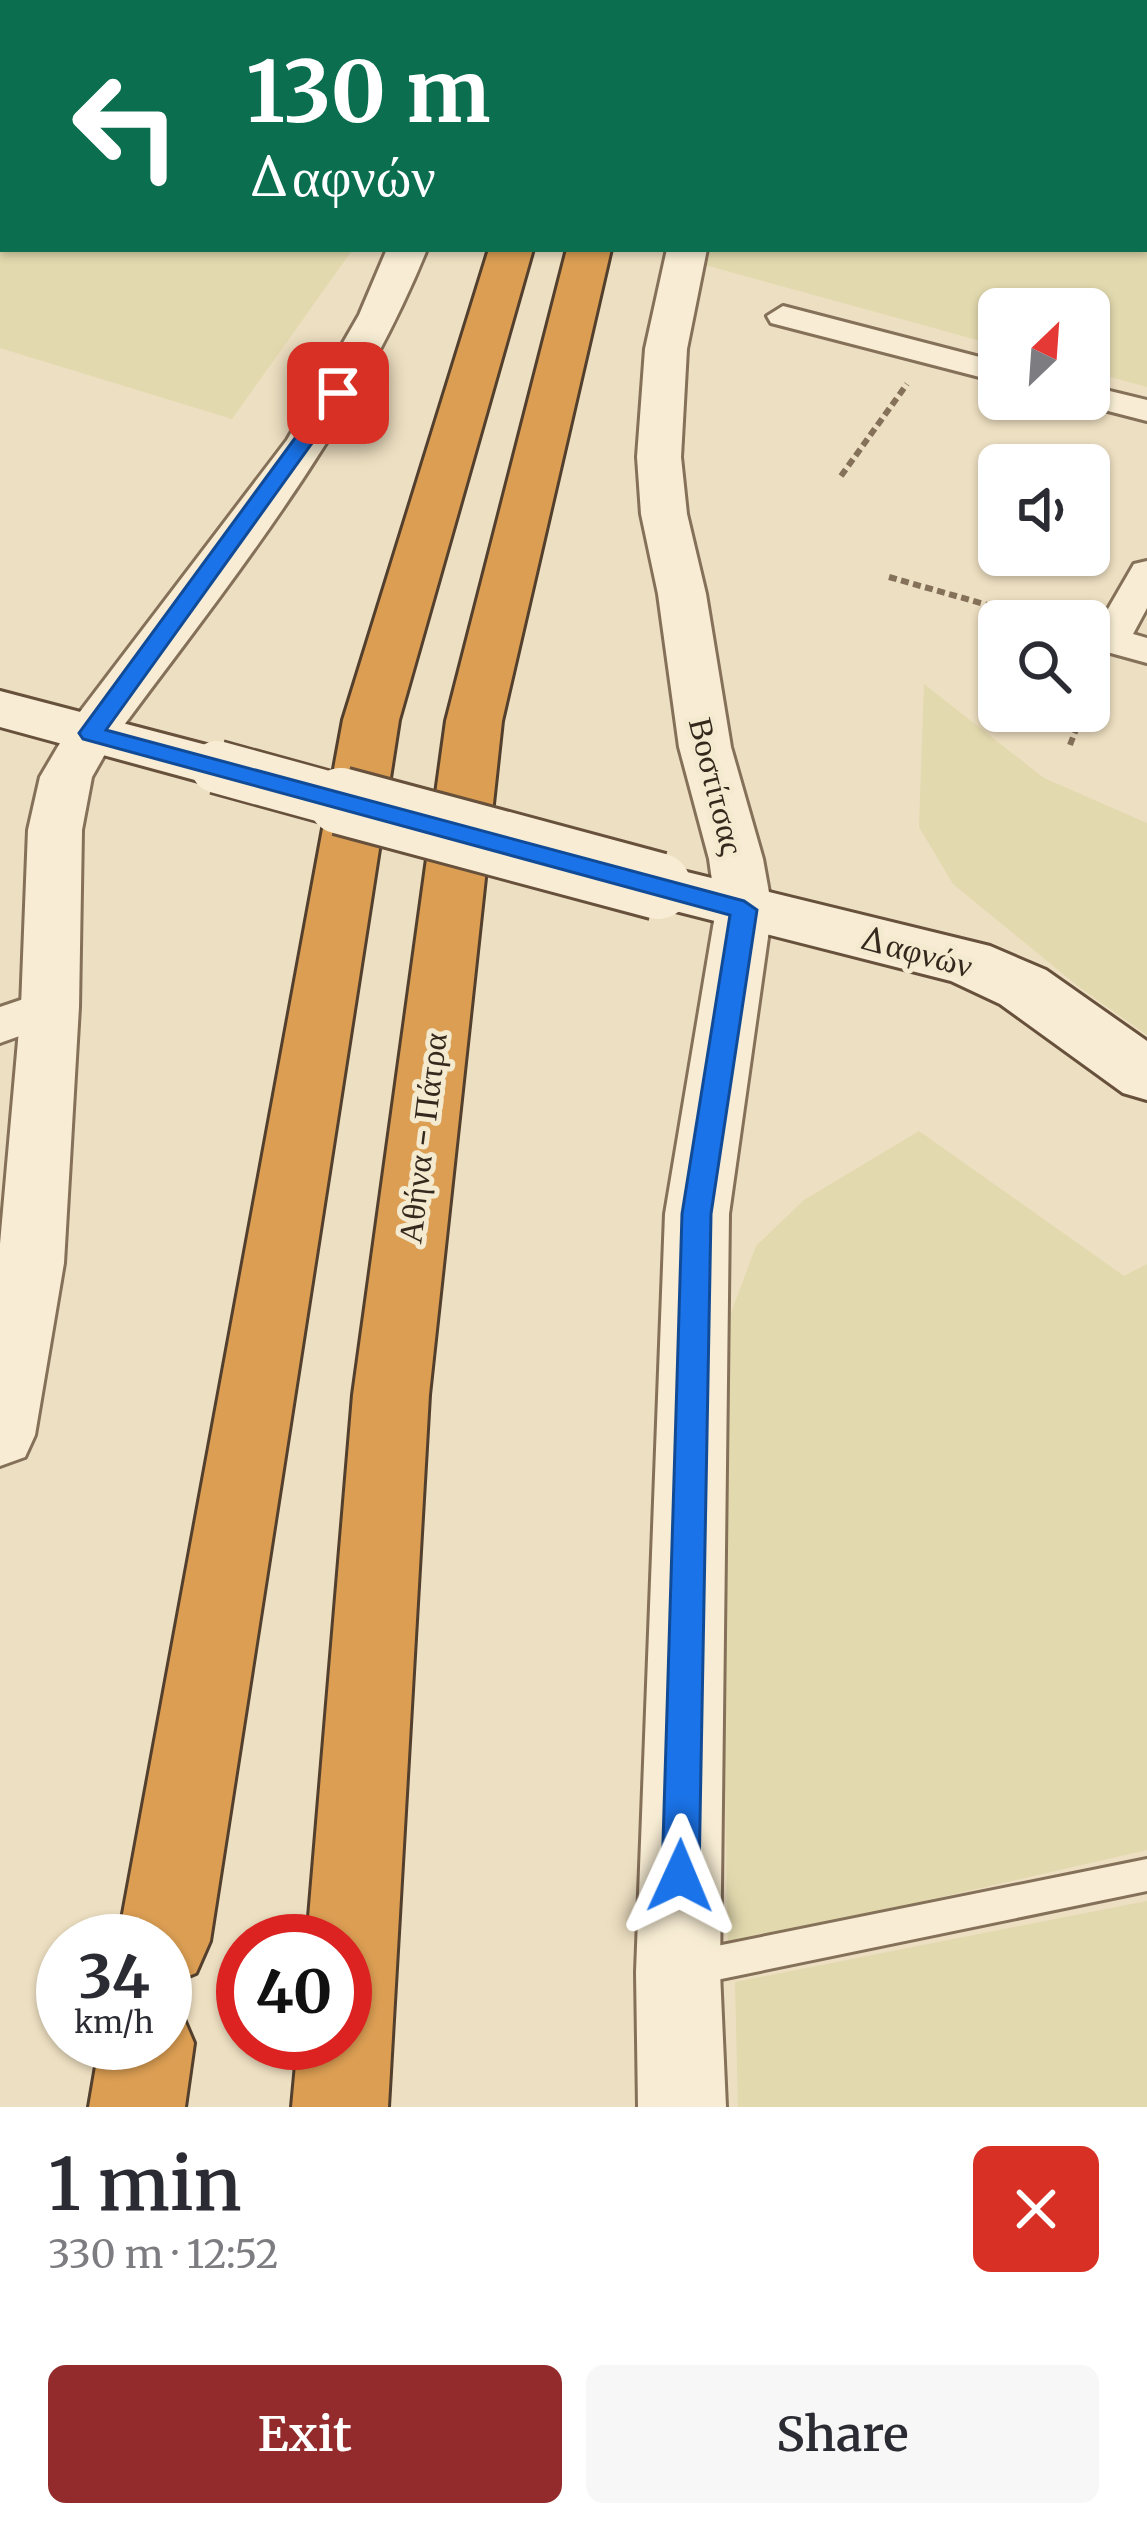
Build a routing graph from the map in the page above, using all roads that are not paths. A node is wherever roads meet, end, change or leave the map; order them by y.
1 (406, 252) edge
2 (510, 252) edge
3 (588, 252) edge
4 (686, 252) edge
5 (783, 316) dead end
6 (978, 367) edge
7 (1110, 401) edge
8 (1147, 411) edge
9 (1147, 572) edge
10 (1147, 651) edge
11 (0, 709) edge
12 (91, 733) junction
13 (744, 910) junction
14 (25, 1016) edge
15 (1147, 1075) edge
16 (0, 1435) edge
17 (1147, 1876) edge
18 (169, 1914) edge
19 (354, 1914) edge
20 (678, 1972) junction
21 (143, 2070) edge
22 (343, 2070) edge
23 (137, 2107) edge
24 (340, 2107) edge
25 (682, 2107) edge

1 - 12 street
2 - 18 highway
3 - 19 highway, Αθήνα - Πάτρα
4 - 13 street, Βοστίτσας
5 - 6 street
7 - 8 street
9 - 10 street
11 - 12 main road, Δαφνών
12 - 13 main road, Δαφνών, bridge
12 - 14 street
13 - 15 main road, Δαφνών
13 - 20 street, Βοστίτσας
14 - 16 street
17 - 20 lane
20 - 25 street, Βοστίτσας
21 - 23 highway
22 - 24 highway, Αθήνα - Πάτρα

